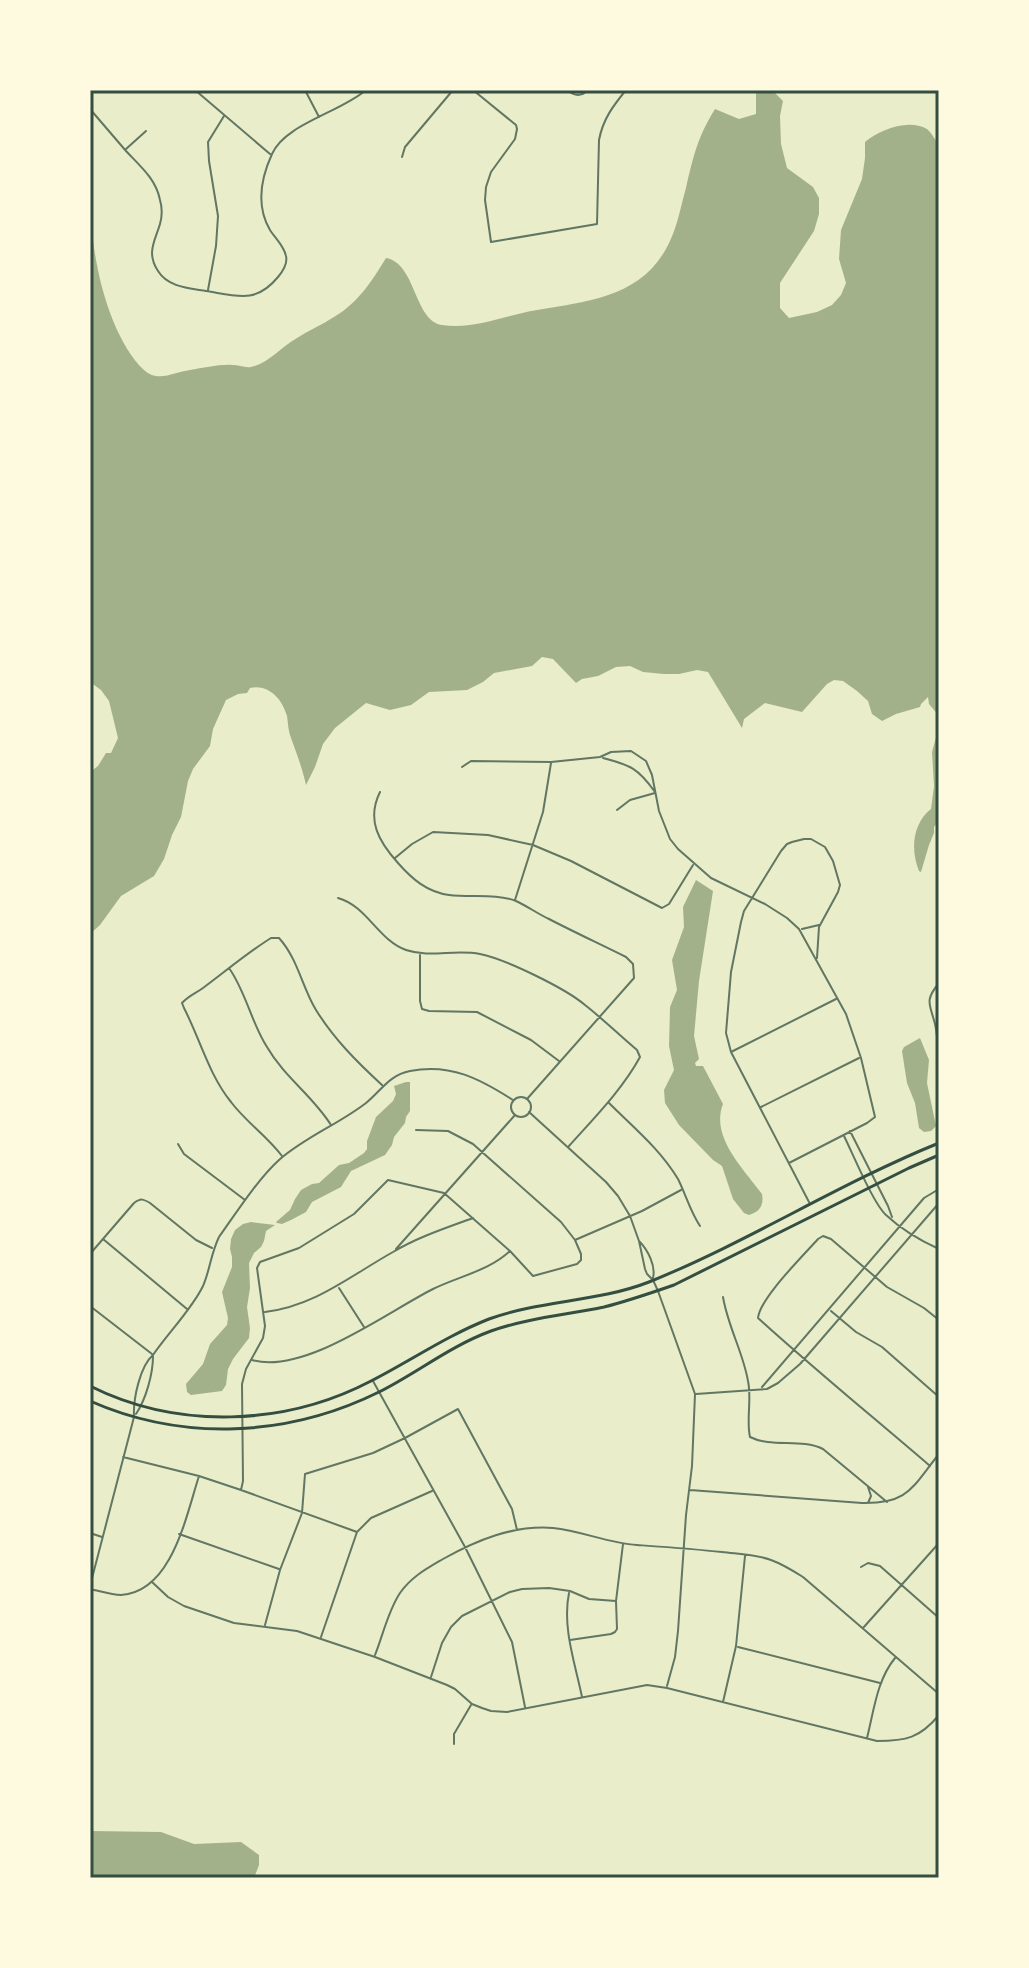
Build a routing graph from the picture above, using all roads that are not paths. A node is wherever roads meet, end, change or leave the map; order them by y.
1 (195, 90) edge
2 (305, 90) edge
3 (366, 90) edge
4 (453, 90) edge
5 (473, 90) edge
6 (567, 90) edge
7 (588, 90) edge
8 (626, 90) edge
9 (90, 109) edge
10 (224, 116) junction
11 (319, 118) junction
12 (146, 131) dead end
13 (125, 150) junction
14 (271, 155) junction
15 (402, 157) dead end
16 (207, 291) junction
17 (600, 757) junction
18 (551, 762) junction
19 (462, 767) dead end
20 (380, 792) dead end
21 (656, 793) junction
22 (617, 810) dead end
23 (533, 845) junction
24 (394, 858) junction
25 (694, 864) junction
26 (753, 897) junction
27 (338, 898) dead end
28 (515, 901) junction
29 (820, 925) junction
30 (799, 929) junction
31 (420, 954) junction
32 (817, 962) junction
33 (228, 968) junction
34 (939, 983) edge
35 (837, 998) junction
36 (599, 1017) junction
37 (731, 1052) junction
38 (861, 1058) junction
39 (560, 1062) junction
40 (939, 1064) edge
41 (383, 1085) junction
42 (527, 1099) junction
43 (513, 1100) junction
44 (608, 1102) junction
45 (760, 1108) junction
46 (529, 1112) junction
47 (515, 1115) junction
48 (331, 1126) junction
49 (416, 1130) dead end
50 (850, 1131) junction
51 (843, 1135) junction
52 (939, 1143) edge
53 (178, 1144) dead end
54 (568, 1147) junction
55 (482, 1152) junction
56 (939, 1155) edge
57 (283, 1157) junction
58 (789, 1163) junction
59 (872, 1173) junction
60 (864, 1176) junction
61 (877, 1184) junction
62 (870, 1189) junction
63 (939, 1189) edge
64 (682, 1190) junction
65 (444, 1193) junction
66 (246, 1201) junction
67 (810, 1203) junction
68 (939, 1203) edge
69 (630, 1216) junction
70 (473, 1218) junction
71 (892, 1219) junction
72 (700, 1226) dead end
73 (901, 1226) junction
74 (911, 1235) junction
75 (103, 1239) junction
76 (575, 1240) junction
77 (639, 1241) junction
78 (214, 1248) junction
79 (939, 1249) edge
80 (395, 1250) junction
81 (510, 1251) junction
82 (90, 1254) edge
83 (865, 1268) junction
84 (875, 1276) junction
85 (653, 1280) junction
86 (338, 1287) junction
87 (658, 1291) junction
88 (723, 1297) dead end
89 (90, 1306) edge
90 (829, 1309) junction
91 (188, 1310) junction
92 (264, 1312) junction
93 (839, 1318) junction
94 (939, 1320) edge
95 (365, 1328) junction
96 (794, 1350) junction
97 (153, 1355) junction
98 (804, 1359) junction
99 (251, 1360) junction
100 (373, 1380) junction
101 (90, 1386) edge
102 (761, 1388) junction
103 (750, 1390) junction
104 (379, 1392) junction
105 (695, 1394) junction
106 (939, 1397) edge
107 (90, 1401) edge
108 (133, 1404) junction
109 (141, 1406) junction
110 (134, 1417) junction
111 (242, 1417) junction
112 (242, 1429) junction
113 (405, 1438) junction
114 (939, 1454) edge
115 (123, 1457) junction
116 (930, 1466) junction
117 (199, 1476) junction
118 (868, 1486) junction
119 (241, 1490) junction
120 (433, 1490) junction
121 (689, 1490) junction
122 (887, 1502) junction
123 (868, 1503) junction
124 (302, 1513) junction
125 (517, 1530) junction
126 (357, 1532) junction
127 (90, 1533) edge
128 (179, 1534) junction
129 (103, 1537) junction
130 (939, 1543) edge
131 (623, 1544) junction
132 (465, 1547) junction
133 (684, 1548) junction
134 (745, 1554) junction
135 (861, 1567) dead end
136 (280, 1570) junction
137 (152, 1582) junction
138 (902, 1585) junction
139 (90, 1588) edge
140 (570, 1591) junction
141 (491, 1601) junction
142 (616, 1601) junction
143 (939, 1618) edge
144 (264, 1626) junction
145 (862, 1629) junction
146 (320, 1639) junction
147 (570, 1640) junction
148 (736, 1646) junction
149 (375, 1657) junction
150 (896, 1657) junction
151 (431, 1679) junction
152 (880, 1683) junction
153 (667, 1688) junction
154 (939, 1694) edge
155 (583, 1698) junction
156 (723, 1702) junction
157 (472, 1704) junction
158 (525, 1709) junction
159 (939, 1715) edge
160 (935, 1719) junction
161 (939, 1723) edge
162 (867, 1739) junction
163 (454, 1744) dead end

1 - 10 street
2 - 11 street
3 - 11 street
4 - 15 street
5 - 8 street
6 - 7 street
9 - 13 street
10 - 14 street
10 - 16 street
11 - 14 street
12 - 13 street
13 - 16 street
14 - 16 street
17 - 18 street
17 - 21 street
17 - 21 street
18 - 19 street
18 - 23 street
20 - 24 street
21 - 22 street
21 - 25 street
23 - 24 street
23 - 25 street
23 - 28 street
24 - 28 street
25 - 26 street
26 - 29 street
26 - 30 street
26 - 37 street
27 - 31 street
28 - 36 street
29 - 30 street
29 - 32 street
30 - 32 street
31 - 36 street
31 - 39 street
32 - 35 street
33 - 41 street
33 - 48 street
33 - 57 street
34 - 40 street
35 - 37 street
35 - 38 street
36 - 39 street
36 - 44 street
37 - 45 street
38 - 45 street
38 - 50 street
39 - 42 street
41 - 43 street
41 - 48 street
42 - 43 street
42 - 46 street
43 - 47 street
44 - 54 street
44 - 64 street
45 - 58 street
46 - 47 street
46 - 54 street
47 - 55 street
48 - 57 street
49 - 55 street
50 - 51 street
50 - 59 street
51 - 58 street
51 - 60 street
52 - 59 main road
53 - 66 street
54 - 69 street
55 - 65 street
55 - 76 street
56 - 61 main road
57 - 66 street
58 - 67 street
59 - 60 main road
59 - 61 street
60 - 62 street
60 - 67 main road
61 - 62 main road
61 - 71 street
62 - 71 street
62 - 87 main road
63 - 73 street
64 - 69 street
64 - 72 street
65 - 70 street
65 - 80 street
65 - 92 street
66 - 78 street
67 - 85 main road
68 - 74 street
69 - 76 street
69 - 77 street
70 - 80 street
70 - 81 street
71 - 73 street
73 - 74 street
73 - 83 street
74 - 79 street
74 - 84 street
75 - 78 street
75 - 82 street
75 - 91 street
76 - 81 street
77 - 85 street
77 - 85 street
78 - 91 street
80 - 86 street
81 - 95 street
83 - 84 street
83 - 90 street
83 - 96 street
84 - 93 street
84 - 94 street
85 - 87 street
85 - 100 main road
86 - 92 street
86 - 95 street
87 - 104 main road
87 - 105 street
88 - 103 street
89 - 97 street
90 - 93 street
90 - 96 street
91 - 97 street
92 - 99 street
93 - 98 street
93 - 106 street
95 - 99 street
96 - 98 street
96 - 102 street
97 - 108 street
97 - 109 street
98 - 102 street
98 - 116 street
99 - 111 street
100 - 104 street
100 - 111 main road
101 - 108 main road
102 - 103 street
103 - 105 street
103 - 118 street
104 - 112 main road
104 - 113 street
105 - 121 street
107 - 110 main road
108 - 109 main road
108 - 110 street
109 - 110 street
109 - 111 main road
110 - 112 main road
110 - 115 street
111 - 112 street
112 - 119 street
113 - 120 street
113 - 124 street
113 - 125 street
114 - 116 street
115 - 117 street
115 - 129 street
116 - 122 street
117 - 119 street
117 - 128 street
118 - 122 street
118 - 123 street
119 - 124 street
120 - 126 street
120 - 132 street
121 - 123 street
121 - 133 street
122 - 123 street
124 - 126 street
124 - 136 street
125 - 131 street
125 - 132 street
126 - 146 street
127 - 129 street
128 - 136 street
128 - 137 street
129 - 139 street
130 - 138 street
131 - 133 street
131 - 142 street
132 - 141 street
132 - 149 street
133 - 134 street
133 - 153 street
134 - 145 street
134 - 148 street
135 - 138 street
136 - 144 street
137 - 139 street
137 - 144 street
138 - 143 street
138 - 145 street
140 - 141 street
140 - 142 street
140 - 147 street
141 - 151 street
141 - 158 street
142 - 147 street
144 - 146 street
145 - 150 street
146 - 149 street
147 - 155 street
148 - 152 street
148 - 156 street
149 - 151 street
150 - 152 street
150 - 154 street
151 - 157 street
152 - 162 street
153 - 155 street
153 - 156 street
155 - 158 street
156 - 162 street
157 - 158 street
157 - 163 street
159 - 160 street
160 - 161 street
160 - 162 street

